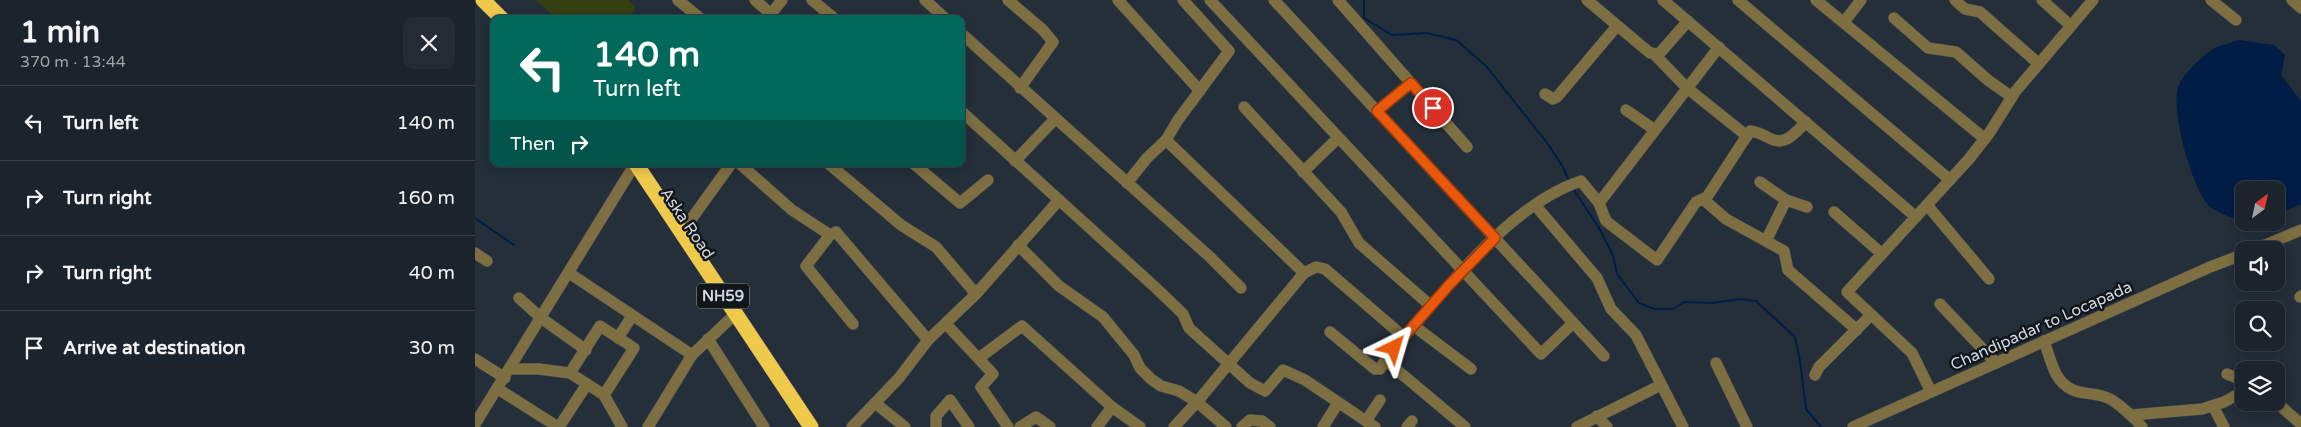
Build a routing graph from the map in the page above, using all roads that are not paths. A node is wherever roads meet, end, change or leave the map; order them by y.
1 (475, 0) edge
2 (483, 0) edge
3 (678, 0) edge
4 (755, 0) edge
5 (782, 0) edge
6 (812, 0) edge
7 (925, 0) edge
8 (1007, 0) edge
9 (1118, 0) edge
10 (1210, 0) edge
11 (1274, 0) edge
12 (1338, 0) edge
13 (1587, 0) edge
14 (1663, 0) edge
15 (1738, 0) edge
16 (1816, 0) edge
17 (1861, 0) edge
18 (1955, 0) edge
19 (2042, 0) edge
20 (2093, 0) edge
21 (2211, 0) edge
22 (2292, 0) edge
23 (1190, 3) edge
24 (2301, 8) edge
25 (490, 15) edge
26 (498, 15) edge
27 (696, 15) edge
28 (767, 15) edge
29 (771, 15) edge
30 (830, 15) edge
31 (941, 15) edge
32 (1894, 18) dead end
33 (2236, 20) dead end
34 (1688, 21) junction
35 (1844, 22) junction
36 (1617, 26) junction
37 (2071, 26) junction
38 (965, 37) edge
39 (1719, 47) junction
40 (1654, 54) junction
41 (2039, 64) junction
42 (1411, 83) junction
43 (1020, 88) junction
44 (1687, 88) junction
45 (1200, 91) junction
46 (1545, 94) dead end
47 (2012, 97) junction
48 (1244, 107) dead end
49 (1626, 110) dead end
50 (1377, 111) junction
51 (965, 115) edge
52 (1055, 118) junction
53 (1806, 122) junction
54 (1655, 130) junction
55 (1747, 136) junction
56 (1338, 138) junction
57 (1985, 139) junction
58 (1166, 140) junction
59 (1467, 147) dead end
60 (1015, 161) junction
61 (632, 167) edge
62 (634, 167) edge
63 (634, 167) edge
64 (729, 167) edge
65 (742, 167) edge
66 (833, 167) edge
67 (918, 167) edge
68 (1303, 172) junction
69 (988, 180) dead end
70 (1950, 180) junction
71 (1760, 182) dead end
72 (1127, 183) junction
73 (1703, 199) junction
74 (1059, 200) junction
75 (1786, 200) junction
76 (1599, 203) junction
77 (1535, 205) junction
78 (1927, 205) junction
79 (1807, 207) dead end
80 (1834, 212) dead end
81 (1916, 217) junction
82 (2301, 230) edge
83 (682, 232) junction
84 (830, 236) junction
85 (1495, 238) junction
86 (1766, 241) junction
87 (2275, 241) edge
88 (1018, 245) junction
89 (475, 253) edge
90 (1882, 254) junction
91 (2235, 257) edge
92 (487, 262) dead end
93 (1462, 271) junction
94 (569, 273) junction
95 (1304, 273) junction
96 (1989, 279) dead end
97 (1241, 288) dead end
98 (976, 294) junction
99 (519, 298) dead end
100 (1940, 304) dead end
101 (1431, 306) junction
102 (1871, 315) junction
103 (633, 316) junction
104 (541, 318) junction
105 (731, 318) junction
106 (1573, 323) junction
107 (853, 324) dead end
108 (946, 324) junction
109 (1414, 326) junction
110 (1857, 330) junction
111 (1330, 332) dead end
112 (1404, 337) junction
113 (618, 338) junction
114 (708, 339) junction
115 (928, 340) junction
116 (2044, 341) junction
117 (586, 350) junction
118 (692, 355) junction
119 (1604, 356) dead end
120 (475, 358) edge
121 (979, 358) junction
122 (1385, 360) junction
123 (1230, 363) junction
124 (1996, 363) junction
125 (1715, 364) dead end
126 (1471, 369) dead end
127 (508, 373) junction
128 (570, 373) junction
129 (2227, 374) dead end
130 (1815, 375) dead end
131 (2235, 377) edge
132 (587, 384) junction
133 (1661, 385) junction
134 (498, 389) junction
135 (1931, 392) junction
136 (604, 395) junction
137 (2235, 395) edge
138 (1380, 400) dead end
139 (1197, 402) junction
140 (875, 403) junction
141 (1339, 403) junction
142 (2213, 406) junction
143 (1112, 407) junction
144 (2285, 410) edge
145 (2131, 415) junction
146 (1597, 416) junction
147 (475, 424) edge
148 (1370, 424) edge
149 (2301, 424) edge
150 (558, 427) edge
151 (622, 427) edge
152 (648, 427) edge
153 (764, 427) edge
154 (801, 427) edge
155 (811, 427) edge
156 (852, 427) edge
157 (905, 427) edge
158 (936, 427) edge
159 (969, 427) edge
160 (1007, 427) edge
161 (1020, 427) edge
162 (1050, 427) edge
163 (1097, 427) edge
164 (1140, 427) edge
165 (1174, 427) edge
166 (1226, 427) edge
167 (1243, 427) edge
168 (1270, 427) edge
169 (1323, 427) edge
170 (1465, 427) edge
171 (1577, 427) edge
172 (1607, 427) edge
173 (1683, 427) edge
174 (1747, 427) edge
175 (1853, 427) edge
176 (2142, 427) edge
177 (2224, 427) edge

1 - 25 highway
2 - 26 highway
3 - 27 street
4 - 28 street
5 - 29 street
6 - 30 street
7 - 31 street
8 - 43 street
9 - 45 street
10 - 56 street
11 - 50 street
12 - 42 street
13 - 36 street
14 - 34 street
15 - 70 street
16 - 35 street
17 - 35 street
18 - 41 street
19 - 37 street
20 - 37 street
21 - 33 street
22 - 24 street
23 - 45 street
32 - 47 street
34 - 39 street
34 - 40 street
35 - 57 street
36 - 40 street
36 - 46 street
37 - 41 street
38 - 43 street
39 - 44 street
39 - 53 street
40 - 44 street
41 - 47 street
42 - 50 street
42 - 59 street
43 - 52 street
44 - 54 street
44 - 55 street
45 - 58 street
47 - 57 street
48 - 68 street
49 - 54 street
50 - 85 street
51 - 60 street
52 - 60 street
52 - 72 street
53 - 55 street
53 - 81 street
54 - 76 street
55 - 73 street
56 - 68 street
56 - 93 street
57 - 70 street
58 - 72 street
58 - 95 street
60 - 74 street
61 - 94 street
62 - 83 highway, NH59
63 - 105 highway, Aska Road / NH59
64 - 83 street
65 - 84 street
66 - 98 street
67 - 69 street
68 - 101 street
70 - 78 street
71 - 75 street
72 - 97 street
73 - 76 street
73 - 86 street
74 - 88 street
74 - 123 street
75 - 79 street
75 - 86 street
76 - 77 street
77 - 85 street
77 - 133 street
78 - 81 street
78 - 96 street
80 - 90 street
81 - 90 street
82 - 87 street
83 - 155 highway, NH59
84 - 107 street
84 - 115 street
85 - 93 street
85 - 106 street
86 - 110 street
88 - 98 street
88 - 139 street
89 - 92 street
90 - 102 street
91 - 116 street, Chandipadar to Locapada
93 - 101 street
93 - 106 street
94 - 103 street
94 - 104 street
95 - 112 street
95 - 123 street
98 - 108 street
99 - 104 street
100 - 124 street
101 - 109 street
102 - 110 street
102 - 135 street
103 - 113 street
103 - 118 street
104 - 117 street
104 - 127 street
105 - 114 street
105 - 154 highway, Aska Road / NH59
106 - 119 street
108 - 115 street
108 - 121 street
109 - 112 street
109 - 126 street
110 - 130 street
111 - 122 street
112 - 122 street
113 - 117 street
113 - 136 street
114 - 118 street
114 - 153 street
115 - 140 street
116 - 124 street, Chandipadar to Locapada
116 - 145 street
117 - 128 street
118 - 152 street
120 - 127 street
121 - 143 street
121 - 160 street
122 - 170 street
123 - 139 street
123 - 141 street
124 - 135 street, Chandipadar to Locapada
125 - 174 street
127 - 128 street
127 - 134 street
128 - 132 street
129 - 131 street
132 - 136 street
132 - 150 street
133 - 146 street
133 - 173 street
134 - 147 street
134 - 150 street
135 - 175 street, Chandipadar to Locapada
136 - 151 street
137 - 142 street
138 - 148 street
139 - 165 street
139 - 166 street
140 - 156 street
140 - 157 street
141 - 148 street
141 - 169 street
142 - 145 street
142 - 177 street
143 - 163 street
143 - 164 street
144 - 149 street
145 - 176 street
146 - 171 street
146 - 172 street
158 - 159 street
161 - 162 street
167 - 168 street

